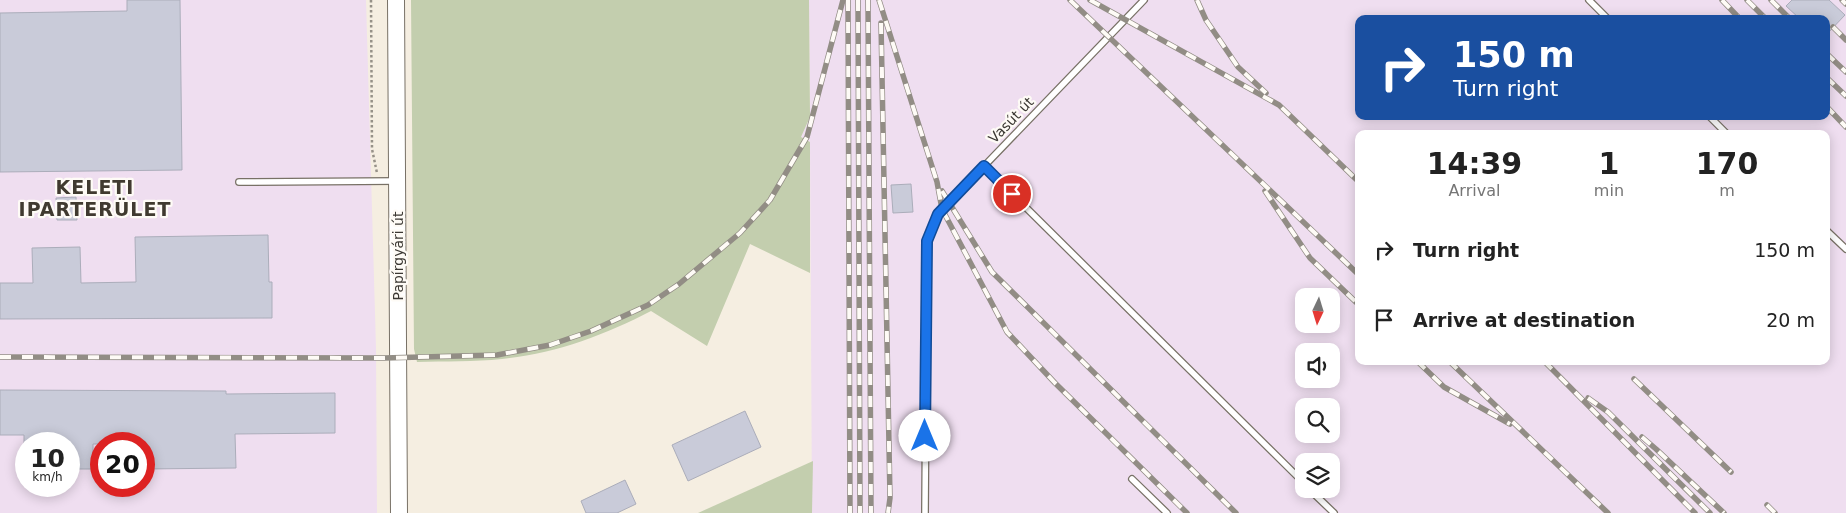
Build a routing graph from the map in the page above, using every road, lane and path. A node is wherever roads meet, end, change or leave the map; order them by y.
1 (371, 0) edge
2 (396, 0) edge
3 (1144, 0) edge
4 (1589, 0) edge
5 (1604, 15) edge
6 (1713, 120) edge
7 (1723, 130) edge
8 (984, 166) junction
9 (398, 181) junction
10 (239, 182) dead end
11 (380, 182) junction
12 (1830, 234) edge
13 (1846, 249) edge
14 (1295, 474) edge
15 (1132, 479) dead end
16 (1319, 498) edge
17 (399, 513) edge
18 (925, 513) edge
19 (1167, 513) edge
20 (1334, 513) edge

1 - 11 path
2 - 9 street, Papírgyári út
3 - 8 lane, Vasút út
4 - 5 lane
6 - 7 lane
8 - 14 lane
8 - 18 lane, Vasút út
9 - 11 lane
9 - 17 street, Papírgyári út
10 - 11 lane
12 - 13 lane
15 - 19 lane
16 - 20 lane

